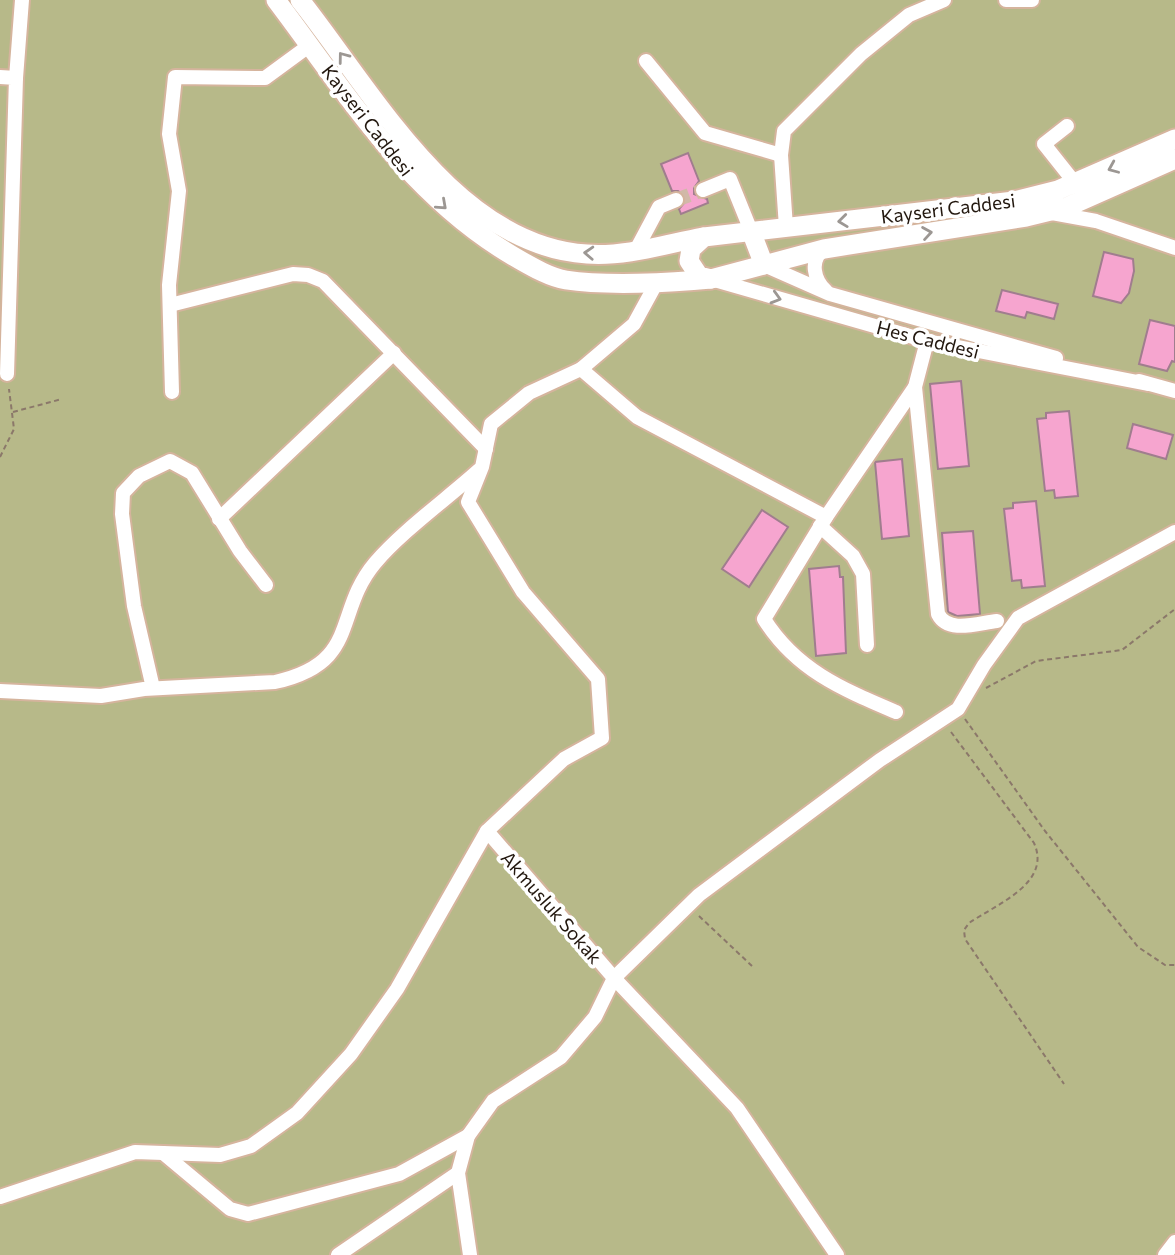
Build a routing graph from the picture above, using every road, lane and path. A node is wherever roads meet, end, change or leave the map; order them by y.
1 (22, 0) edge
2 (276, 0) edge
3 (300, 0) edge
4 (944, 0) edge
5 (1006, 0) edge
6 (1032, 0) edge
7 (310, 46) junction
8 (646, 61) dead end
9 (0, 77) edge
10 (16, 78) junction
11 (1067, 126) dead end
12 (1175, 139) edge
13 (781, 155) junction
14 (1175, 159) edge
15 (1075, 183) junction
16 (703, 190) tunnel mouth
17 (676, 200) tunnel mouth
18 (1047, 212) junction
19 (786, 227) junction
20 (751, 231) junction
21 (707, 237) junction
22 (1175, 248) edge
23 (824, 249) junction
24 (636, 250) junction
25 (764, 265) junction
26 (714, 279) junction
27 (657, 282) junction
28 (830, 294) junction
29 (170, 305) junction
30 (928, 341) junction
31 (394, 353) junction
32 (581, 369) junction
33 (7, 374) joint
34 (1148, 384) junction
35 (915, 387) junction
36 (1175, 391) edge
37 (172, 392) dead end
38 (62, 399) dead end
39 (12, 412) junction
40 (486, 449) junction
41 (0, 457) edge
42 (482, 467) junction
43 (219, 519) junction
44 (823, 521) junction
45 (1175, 531) edge
46 (266, 585) dead end
47 (1175, 608) edge
48 (996, 621) dead end
49 (867, 645) dead end
50 (153, 688) junction
51 (0, 691) edge
52 (972, 691) junction
53 (958, 709) junction
54 (895, 712) dead end
55 (942, 720) junction
56 (487, 831) junction
57 (688, 905) junction
58 (1175, 965) edge
59 (752, 966) dead end
60 (614, 978) junction
61 (1064, 1084) dead end
62 (468, 1136) junction
63 (163, 1153) junction
64 (458, 1173) junction
65 (0, 1197) edge
66 (1175, 1242) edge
67 (338, 1255) edge
68 (470, 1255) edge
69 (837, 1255) edge
70 (1165, 1255) edge

1 - 10 street
2 - 7 main road, Kayseri Caddesi
24 -> 3 main road, Kayseri Caddesi
4 - 13 street
5 - 6 street
7 -> 27 main road, Kayseri Caddesi
7 - 29 street
8 - 13 street
9 - 10 street
10 - 33 street
11 - 15 street
12 -> 15 main road, Kayseri Caddesi
13 - 19 street
14 - 18 main road, Kayseri Caddesi
15 -> 19 main road, Kayseri Caddesi
16 - 20 street
17 - 24 street
18 - 22 street
23 -> 18 main road, Kayseri Caddesi
19 - 20 main road, Kayseri Caddesi
20 - 21 main road, Kayseri Caddesi
20 - 25 main road
21 - 24 main road, Kayseri Caddesi
21 - 26 main road
23 - 25 main road, Kayseri Caddesi
23 - 28 street
25 - 26 main road, Kayseri Caddesi
25 - 28 street, Hes Caddesi
26 - 27 main road, Kayseri Caddesi
26 -> 30 street, Hes Caddesi
27 - 32 street
28 - 34 street, Hes Caddesi
29 - 31 street
29 - 37 street
30 - 34 street, Hes Caddesi
30 - 35 street
31 - 40 street
31 - 43 street
32 - 40 street
32 - 44 street
33 - 39 path
34 - 36 street, Hes Caddesi
35 - 44 street
35 - 48 street
38 - 39 path
39 - 41 path
40 - 42 street
42 - 50 street
42 - 56 street
43 - 46 street
43 - 50 street
44 - 49 street
44 - 54 street
45 - 52 street
47 - 52 path
50 - 51 street
52 - 53 street
53 - 55 street
53 - 58 path
55 - 57 street
55 - 61 path
56 - 60 street, Akmusluk Sokak
56 - 63 street
57 - 59 path
57 - 60 street
60 - 62 street, Akmusluk Sokak
60 - 69 street
62 - 63 street
62 - 64 street, Akmusluk Sokak
63 - 65 street
64 - 67 street
64 - 68 street, Akmusluk Sokak
66 - 70 street

